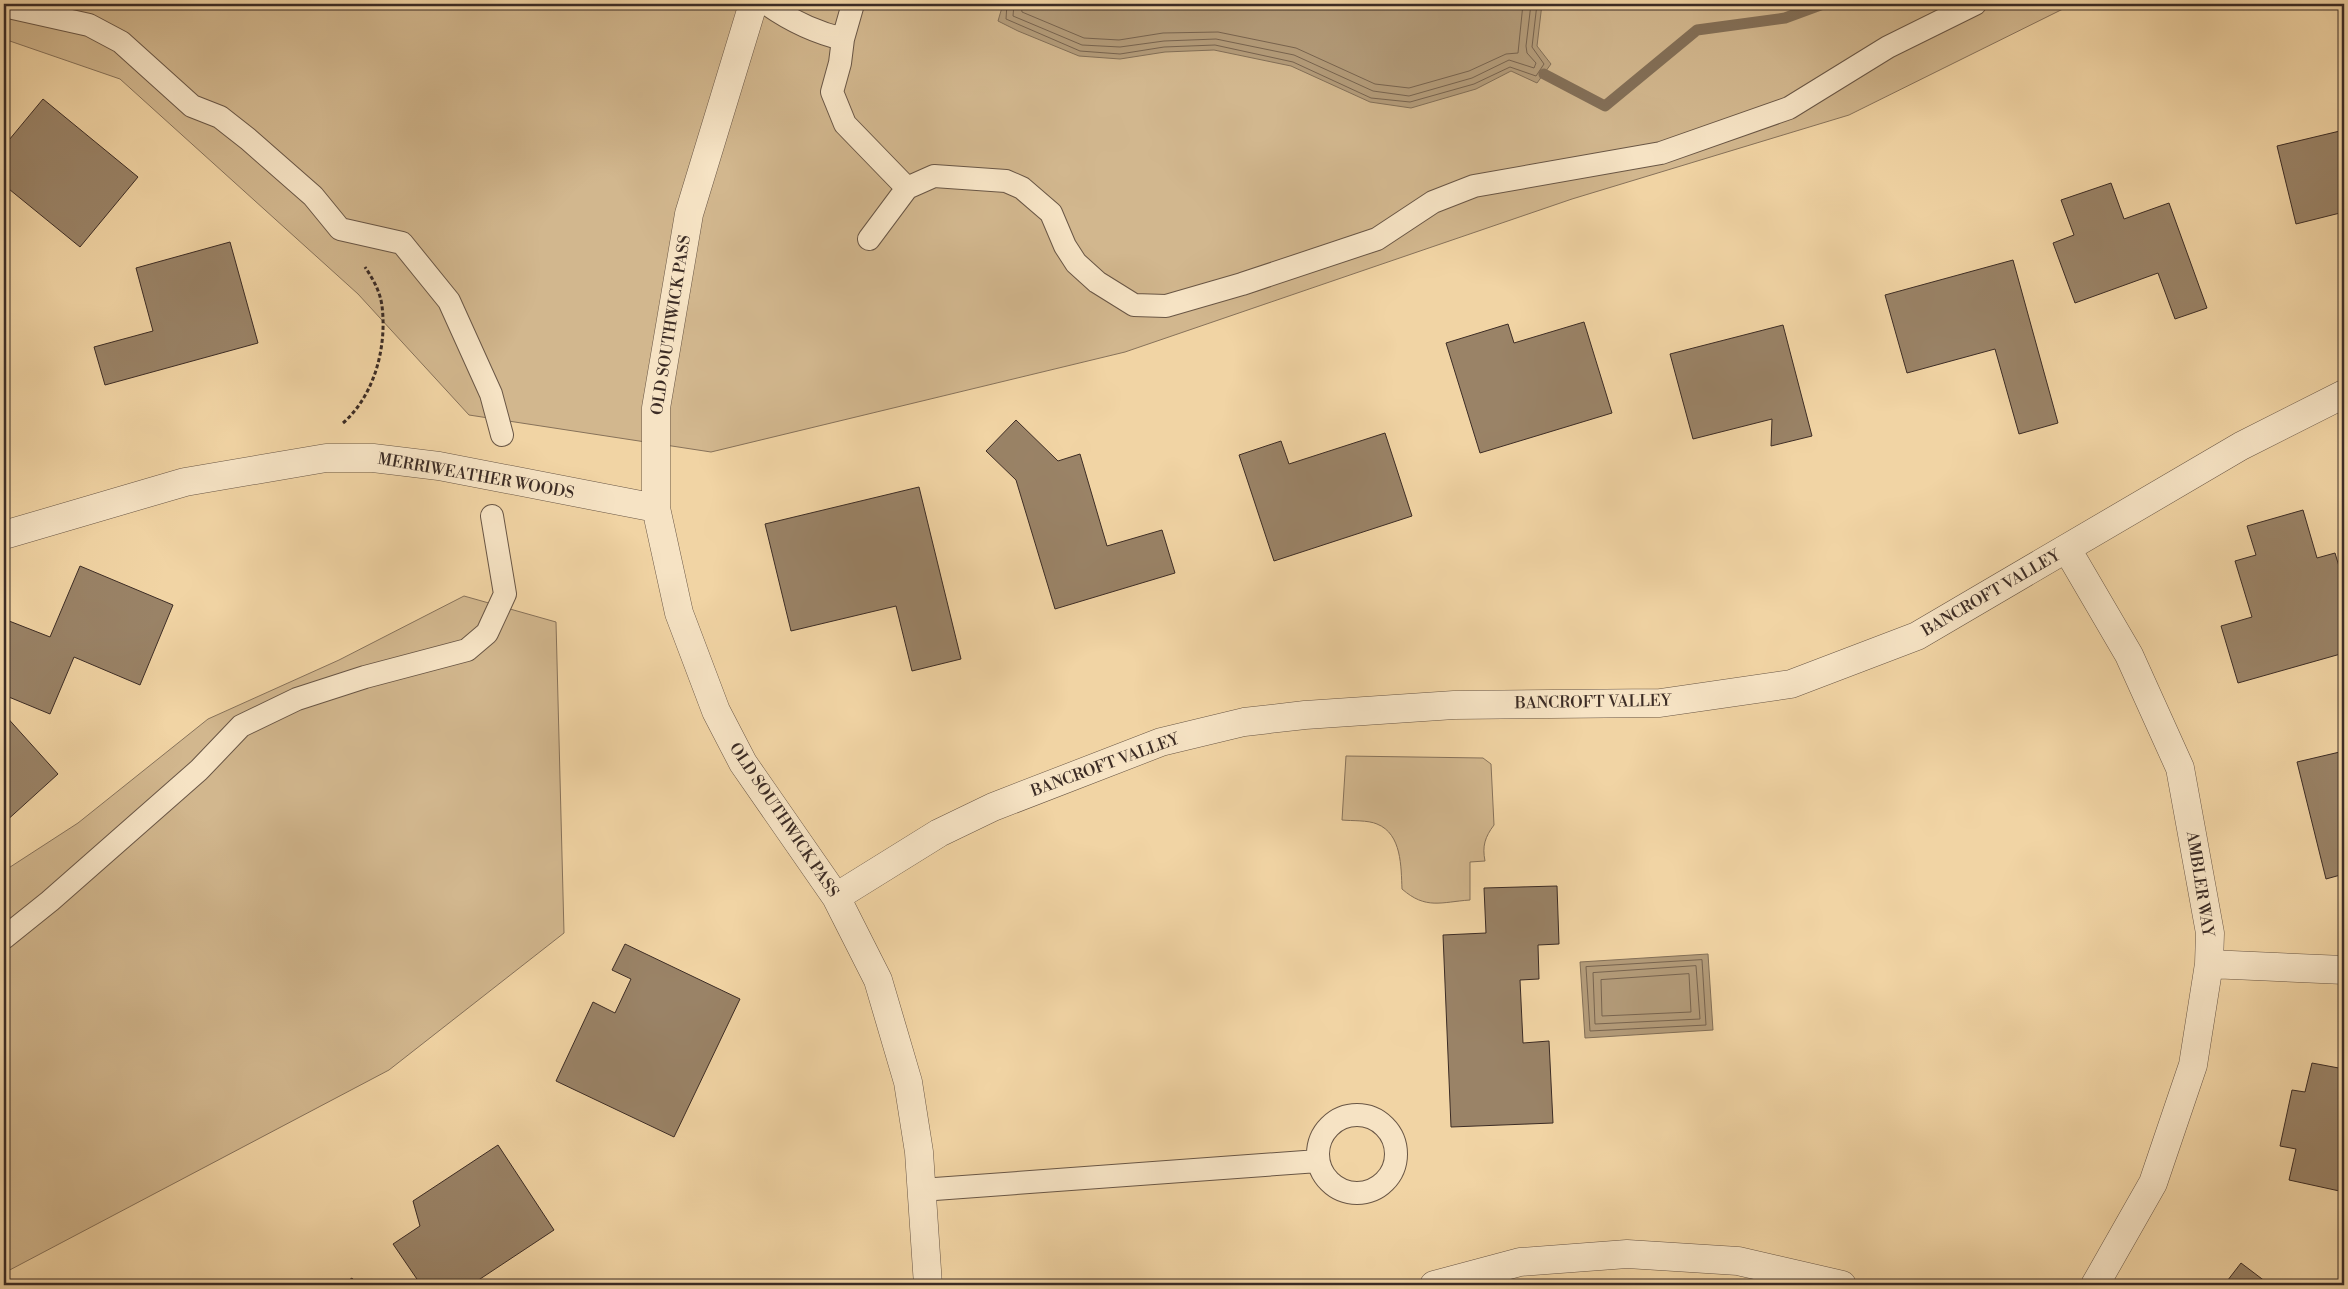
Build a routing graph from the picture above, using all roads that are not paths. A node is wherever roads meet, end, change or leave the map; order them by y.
1 (753, 4) edge
2 (768, 4) edge
3 (853, 4) edge
4 (1975, 4) edge
5 (4, 6) edge
6 (843, 39) junction
7 (907, 188) junction
8 (869, 239) dead end
9 (2344, 394) edge
10 (502, 435) dead end
11 (656, 508) junction
12 (492, 516) dead end
13 (4, 535) edge
14 (2067, 549) junction
15 (836, 897) junction
16 (4, 938) edge
17 (2208, 964) junction
18 (2344, 970) edge
19 (1318, 1161) dead end
20 (921, 1190) junction
21 (928, 1285) edge
22 (1434, 1285) edge
23 (1842, 1285) edge
24 (2095, 1285) edge

1 - 11 street, OLD SOUTHWICK PASS
2 - 6 lane
3 - 6 lane
4 - 7 lane
5 - 10 lane
6 - 7 lane
7 - 8 lane
9 - 14 street, BANCROFT VALLEY
11 - 13 street, MERRIWEATHER WOODS
11 - 15 street, OLD SOUTHWICK PASS
12 - 16 lane
14 - 15 street, BANCROFT VALLEY
14 - 17 street, AMBLER WAY
15 - 20 street, OLD SOUTHWICK PASS
17 - 18 street
17 - 24 street, AMBLER WAY
19 - 20 lane
20 - 21 street, OLD SOUTHWICK PASS
22 - 23 street

